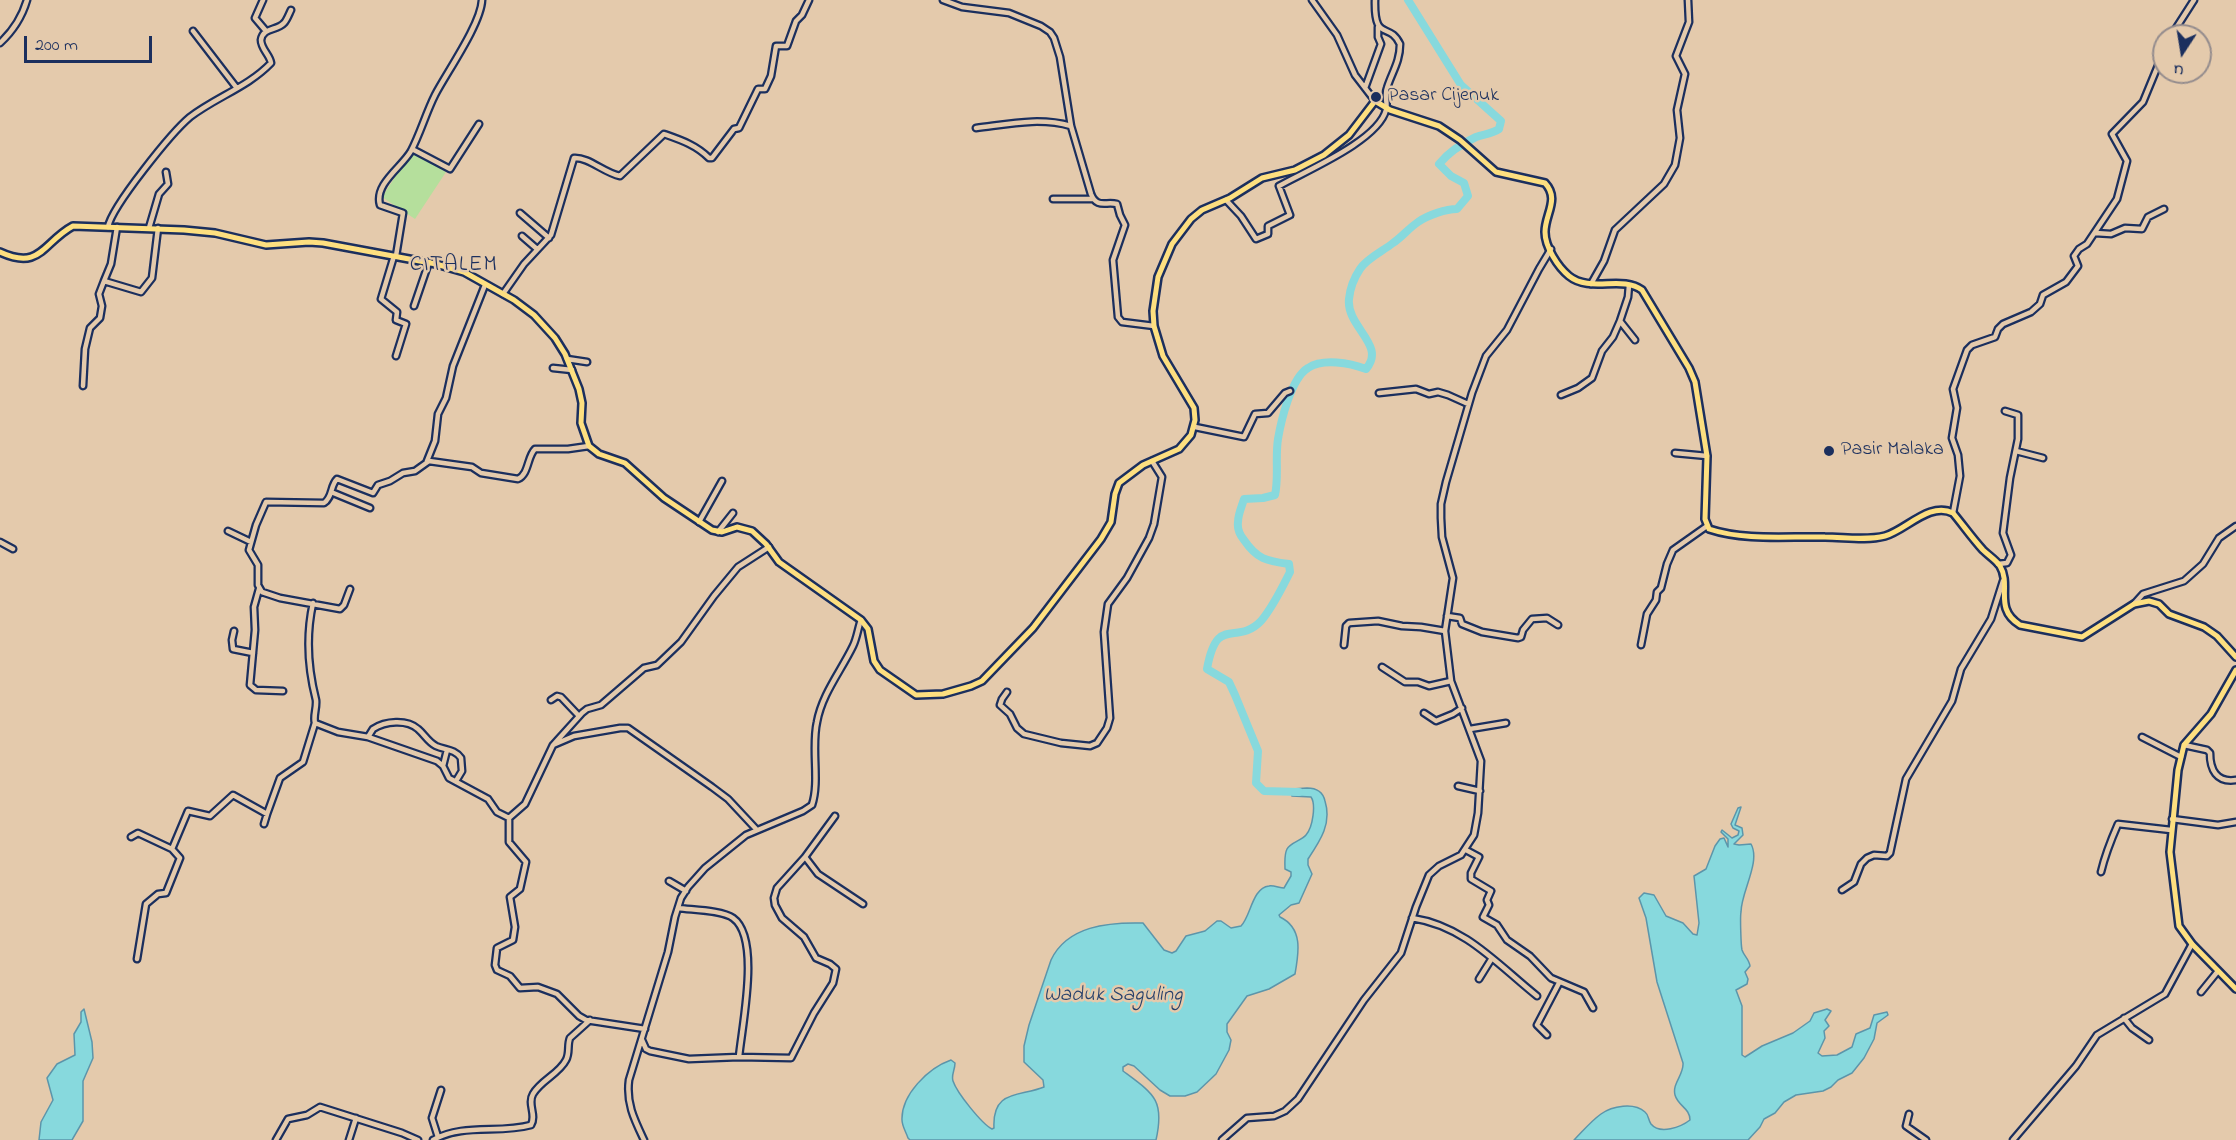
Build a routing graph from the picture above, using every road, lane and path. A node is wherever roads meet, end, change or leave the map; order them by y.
1 (27, 0) edge
2 (263, 0) edge
3 (482, 0) edge
4 (809, 0) edge
5 (943, 0) edge
6 (1312, 0) edge
7 (1375, 0) edge
8 (1688, 0) edge
9 (2194, 0) edge
10 (291, 10) dead end
11 (2179, 24) edge
12 (1378, 27) junction
13 (193, 31) dead end
14 (266, 31) junction
15 (0, 43) edge
16 (2152, 80) edge
17 (236, 87) junction
18 (1365, 88) junction
19 (1375, 101) junction
20 (1387, 109) junction
21 (479, 124) dead end
22 (1071, 126) junction
23 (976, 128) dead end
24 (412, 149) junction
25 (166, 172) dead end
26 (1053, 199) dead end
27 (1093, 199) junction
28 (1226, 200) junction
29 (2164, 209) dead end
30 (520, 213) dead end
31 (108, 227) junction
32 (117, 227) junction
33 (149, 228) junction
34 (158, 228) junction
35 (2095, 233) junction
36 (522, 236) dead end
37 (549, 238) junction
38 (537, 249) junction
39 (1551, 249) junction
40 (0, 252) edge
41 (395, 256) junction
42 (429, 262) junction
43 (105, 281) junction
44 (1591, 284) junction
45 (484, 285) junction
46 (1629, 285) junction
47 (503, 294) junction
48 (414, 306) dead end
49 (1620, 321) junction
50 (1154, 326) junction
51 (1635, 340) dead end
52 (396, 356) dead end
53 (567, 359) junction
54 (586, 362) dead end
55 (553, 368) dead end
56 (572, 370) junction
57 (83, 387) dead end
58 (1290, 391) dead end
59 (1379, 393) dead end
60 (1561, 394) dead end
61 (1468, 404) junction
62 (2005, 411) dead end
63 (1195, 427) junction
64 (589, 446) junction
65 (2016, 451) junction
66 (1675, 453) dead end
67 (1707, 456) junction
68 (2043, 458) dead end
69 (427, 461) junction
70 (1152, 461) junction
71 (722, 481) dead end
72 (331, 492) junction
73 (370, 508) dead end
74 (733, 513) dead end
75 (1953, 513) junction
76 (699, 522) junction
77 (1707, 526) junction
78 (2236, 526) edge
79 (228, 531) dead end
80 (718, 532) junction
81 (0, 542) edge
82 (251, 542) junction
83 (769, 548) junction
84 (13, 549) dead end
85 (1998, 564) junction
86 (2004, 579) junction
87 (260, 589) junction
88 (350, 589) dead end
89 (313, 603) junction
90 (2134, 604) junction
91 (1447, 616) junction
92 (861, 620) junction
93 (1558, 625) dead end
94 (234, 631) dead end
95 (1445, 631) junction
96 (1344, 645) dead end
97 (1641, 645) dead end
98 (253, 653) junction
99 (2236, 657) edge
100 (1382, 667) dead end
101 (2236, 670) edge
102 (1451, 681) junction
103 (283, 692) dead end
104 (1007, 692) dead end
105 (551, 700) dead end
106 (1462, 708) junction
107 (1424, 713) dead end
108 (579, 716) junction
109 (315, 723) junction
110 (1506, 723) dead end
111 (1470, 729) junction
112 (368, 737) junction
113 (2142, 737) dead end
114 (2184, 745) junction
115 (554, 746) junction
116 (447, 750) junction
117 (2181, 757) junction
118 (443, 766) junction
119 (2236, 780) edge
120 (456, 781) junction
121 (1458, 786) dead end
122 (1479, 791) junction
123 (267, 813) junction
124 (835, 816) dead end
125 (509, 818) junction
126 (2172, 819) junction
127 (2236, 822) edge
128 (264, 824) dead end
129 (756, 829) junction
130 (2171, 830) junction
131 (130, 837) dead end
132 (172, 849) junction
133 (1466, 850) junction
134 (805, 858) junction
135 (2101, 872) dead end
136 (669, 881) dead end
137 (1842, 890) dead end
138 (686, 891) junction
139 (863, 904) dead end
140 (678, 908) junction
141 (1412, 918) junction
142 (2192, 944) junction
143 (137, 958) dead end
144 (1492, 958) junction
145 (2218, 971) junction
146 (1479, 979) dead end
147 (1559, 983) junction
148 (2236, 988) edge
149 (2201, 992) dead end
150 (1537, 996) dead end
151 (1593, 1008) dead end
152 (2124, 1018) junction
153 (590, 1020) junction
154 (645, 1029) junction
155 (1547, 1035) dead end
156 (642, 1040) junction
157 (2149, 1040) dead end
158 (739, 1057) junction
159 (441, 1090) dead end
160 (1909, 1114) dead end
161 (356, 1118) junction
162 (438, 1137) junction
163 (276, 1140) edge
164 (350, 1140) edge
165 (418, 1140) edge
166 (432, 1140) edge
167 (644, 1140) edge
168 (1222, 1140) edge
169 (1926, 1140) edge
170 (2013, 1140) edge

1 - 15 street
2 - 14 street
3 - 24 street
4 - 37 street
5 - 22 street
6 - 18 street
7 - 12 street
8 - 44 street
9 - 11 street
10 - 14 street
12 - 18 street
12 - 20 street
13 - 17 street
14 - 17 street
16 - 35 street
17 - 31 street
18 - 19 street
19 - 20 main road
19 - 28 main road
20 - 28 street
20 - 39 main road
21 - 24 street
22 - 23 street
22 - 27 street
24 - 41 street
25 - 33 street
26 - 27 street
27 - 50 street
28 - 50 main road
29 - 35 street
30 - 37 street
31 - 32 main road
31 - 40 main road
32 - 33 main road
32 - 43 street
33 - 34 main road
34 - 41 main road
34 - 43 street
35 - 75 street
36 - 38 street
37 - 38 street
38 - 47 street
39 - 44 main road
39 - 61 street
41 - 42 main road
41 - 52 street
42 - 45 main road
42 - 48 street
43 - 57 street
44 - 46 main road
45 - 47 main road
45 - 69 street
46 - 49 street
46 - 67 main road
47 - 53 main road
49 - 51 street
49 - 60 street
50 - 63 main road
53 - 54 street
53 - 56 main road
55 - 56 street
56 - 64 main road
58 - 63 street
59 - 61 street
61 - 91 street
62 - 65 street
63 - 70 main road
64 - 69 street
64 - 76 main road
65 - 68 street
65 - 85 street
66 - 67 street
67 - 77 main road
69 - 72 street
70 - 92 main road
70 - 104 street
71 - 76 street
72 - 73 street
72 - 82 street
74 - 80 street
75 - 77 main road
75 - 85 main road
76 - 80 main road
77 - 97 street
78 - 90 street
79 - 82 street
80 - 83 main road
81 - 84 street
82 - 87 street
83 - 92 main road
83 - 108 street
85 - 86 main road
86 - 90 main road
86 - 137 street
87 - 89 street
87 - 98 street
88 - 89 street
89 - 109 street
90 - 99 main road
91 - 93 street
91 - 95 street
92 - 129 street
94 - 98 street
95 - 96 street
95 - 102 street
98 - 103 street
100 - 102 street
101 - 114 main road
102 - 106 street
105 - 108 street
106 - 107 street
106 - 111 street
108 - 115 street
109 - 112 street
109 - 123 street
110 - 111 street
111 - 122 street
112 - 116 street
112 - 118 street
113 - 117 street
114 - 117 main road
114 - 119 street
115 - 125 street
115 - 129 street
116 - 118 street
116 - 120 street
117 - 126 main road
118 - 120 street
120 - 125 street
121 - 122 street
122 - 133 street
123 - 128 street
123 - 132 street
124 - 134 street
125 - 153 street
126 - 127 street
126 - 130 main road
129 - 138 street
130 - 135 street
130 - 142 main road
131 - 132 street
132 - 143 street
133 - 141 street
133 - 147 street
134 - 139 street
134 - 158 street
136 - 138 street
138 - 140 street
140 - 154 street
140 - 158 street
141 - 144 street
141 - 168 street
142 - 145 main road
142 - 152 street
144 - 146 street
144 - 150 street
145 - 148 main road
145 - 149 street
147 - 151 street
147 - 155 street
152 - 157 street
152 - 170 street
153 - 154 street
153 - 162 street
154 - 156 street
156 - 158 street
156 - 167 street
159 - 162 street
160 - 169 street
161 - 163 street
161 - 164 street
161 - 165 street
162 - 166 street

